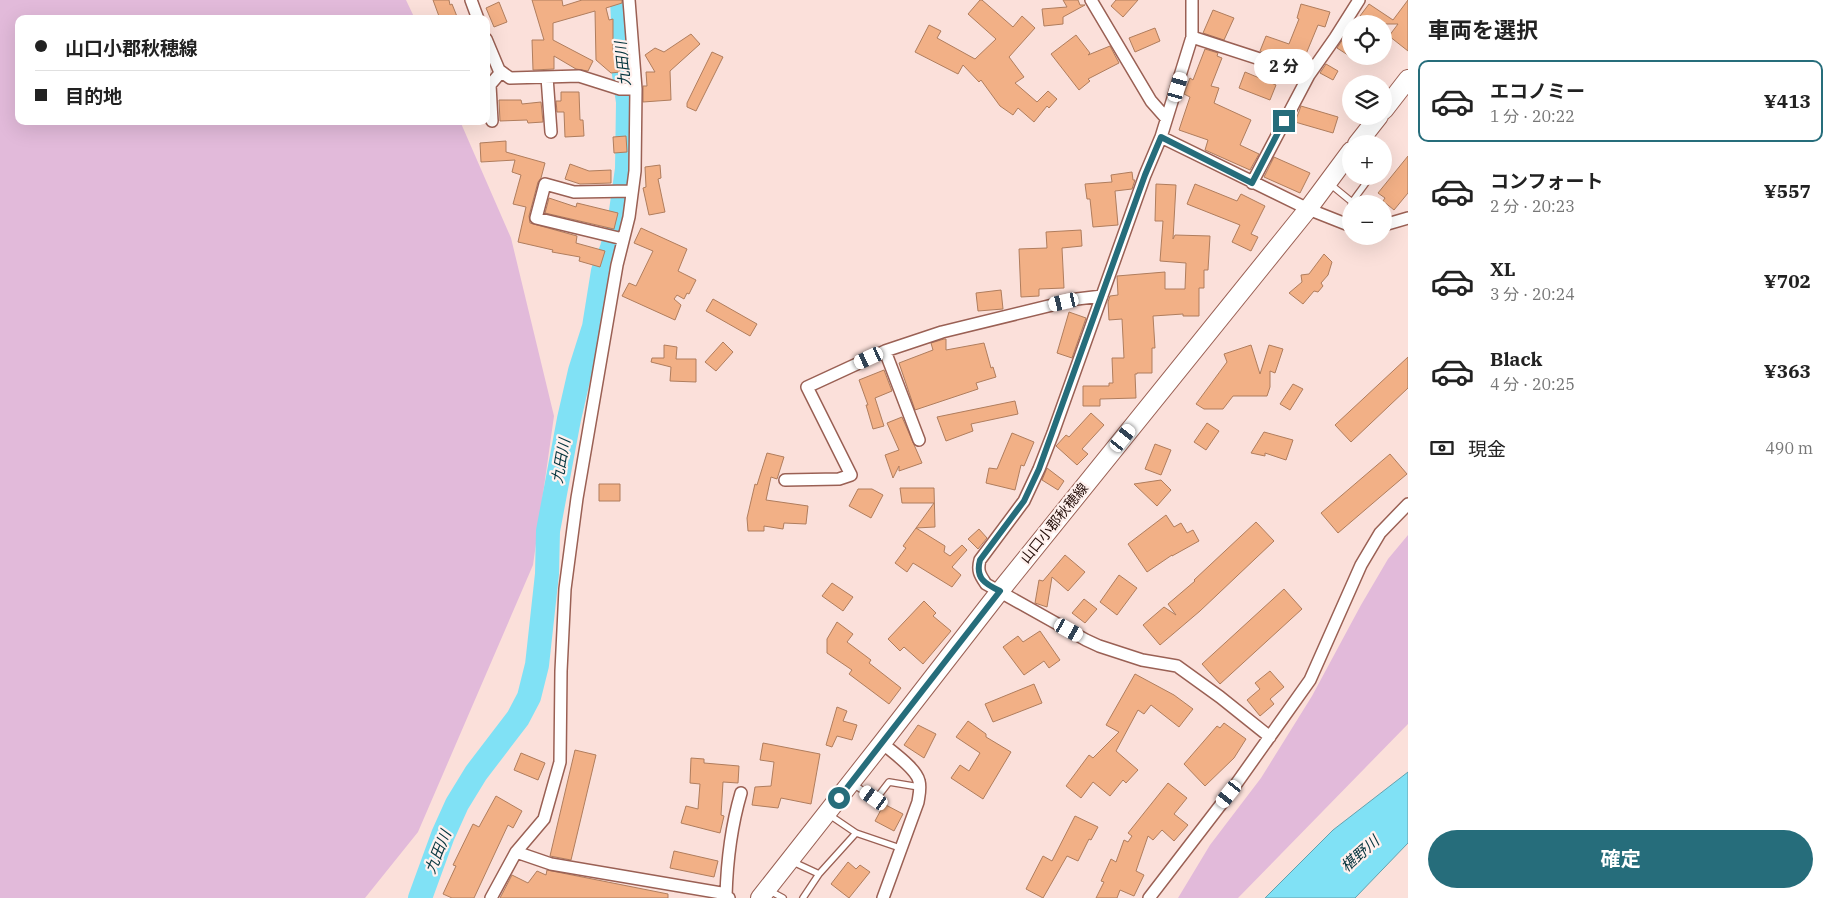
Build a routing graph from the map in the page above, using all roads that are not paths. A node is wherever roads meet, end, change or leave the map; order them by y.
1 (471, 0) edge
2 (629, 0) edge
3 (1091, 0) edge
4 (1192, 0) edge
5 (1359, 0) edge
6 (477, 15) edge
7 (1192, 37) junction
8 (490, 49) edge
9 (501, 72) junction
10 (1309, 75) junction
11 (547, 77) junction
12 (1408, 79) edge
13 (634, 89) junction
14 (1392, 100) edge
15 (1166, 118) junction
16 (492, 122) dead end
17 (551, 132) dead end
18 (1161, 137) junction
19 (1342, 162) edge
20 (1327, 181) junction
21 (1252, 183) junction
22 (626, 191) junction
23 (1344, 195) edge
24 (1308, 209) junction
25 (1408, 218) edge
26 (1342, 222) edge
27 (1392, 223) edge
28 (619, 238) junction
29 (1102, 296) junction
30 (885, 351) junction
31 (919, 440) dead end
32 (786, 480) dead end
33 (1408, 504) edge
34 (1000, 591) junction
35 (1270, 737) junction
36 (882, 743) junction
37 (851, 782) junction
38 (920, 787) junction
39 (741, 793) dead end
40 (827, 813) junction
41 (856, 834) junction
42 (900, 848) junction
43 (516, 852) junction
44 (790, 860) junction
45 (819, 874) junction
46 (763, 894) edge
47 (727, 897) edge
48 (491, 898) edge
49 (783, 898) edge
50 (803, 898) edge
51 (883, 898) edge
52 (1149, 898) edge

1 - 6 street
2 - 13 street
3 - 15 street
4 - 7 street
5 - 10 street
7 - 10 street
7 - 15 street
8 - 9 street
9 - 11 street
9 - 16 street
10 - 21 street
11 - 13 street
11 - 17 street
12 - 14 main road
13 - 22 street
15 - 18 street
18 - 21 street
18 - 29 street
19 - 20 main road, 山口小郡秋穂線
20 - 23 lane
20 - 24 main road, 山口小郡秋穂線
21 - 24 street
22 - 28 street
22 - 28 street
24 - 26 street
24 - 34 main road, 山口小郡秋穂線
25 - 27 street
28 - 43 street
29 - 30 street
29 - 34 street
30 - 31 street
30 - 32 street
33 - 35 street
34 - 35 street
34 - 36 main road, 山口小郡秋穂線
35 - 52 street
36 - 37 main road, 山口小郡秋穂線
36 - 38 street
37 - 38 lane
37 - 40 main road, 山口小郡秋穂線
38 - 42 street
39 - 47 street
40 - 41 lane
40 - 44 main road, 山口小郡秋穂線
41 - 42 lane
41 - 45 lane
42 - 51 street
43 - 47 street
43 - 48 street
44 - 45 lane
44 - 46 main road, 山口小郡秋穂線
45 - 50 lane
46 - 49 lane

